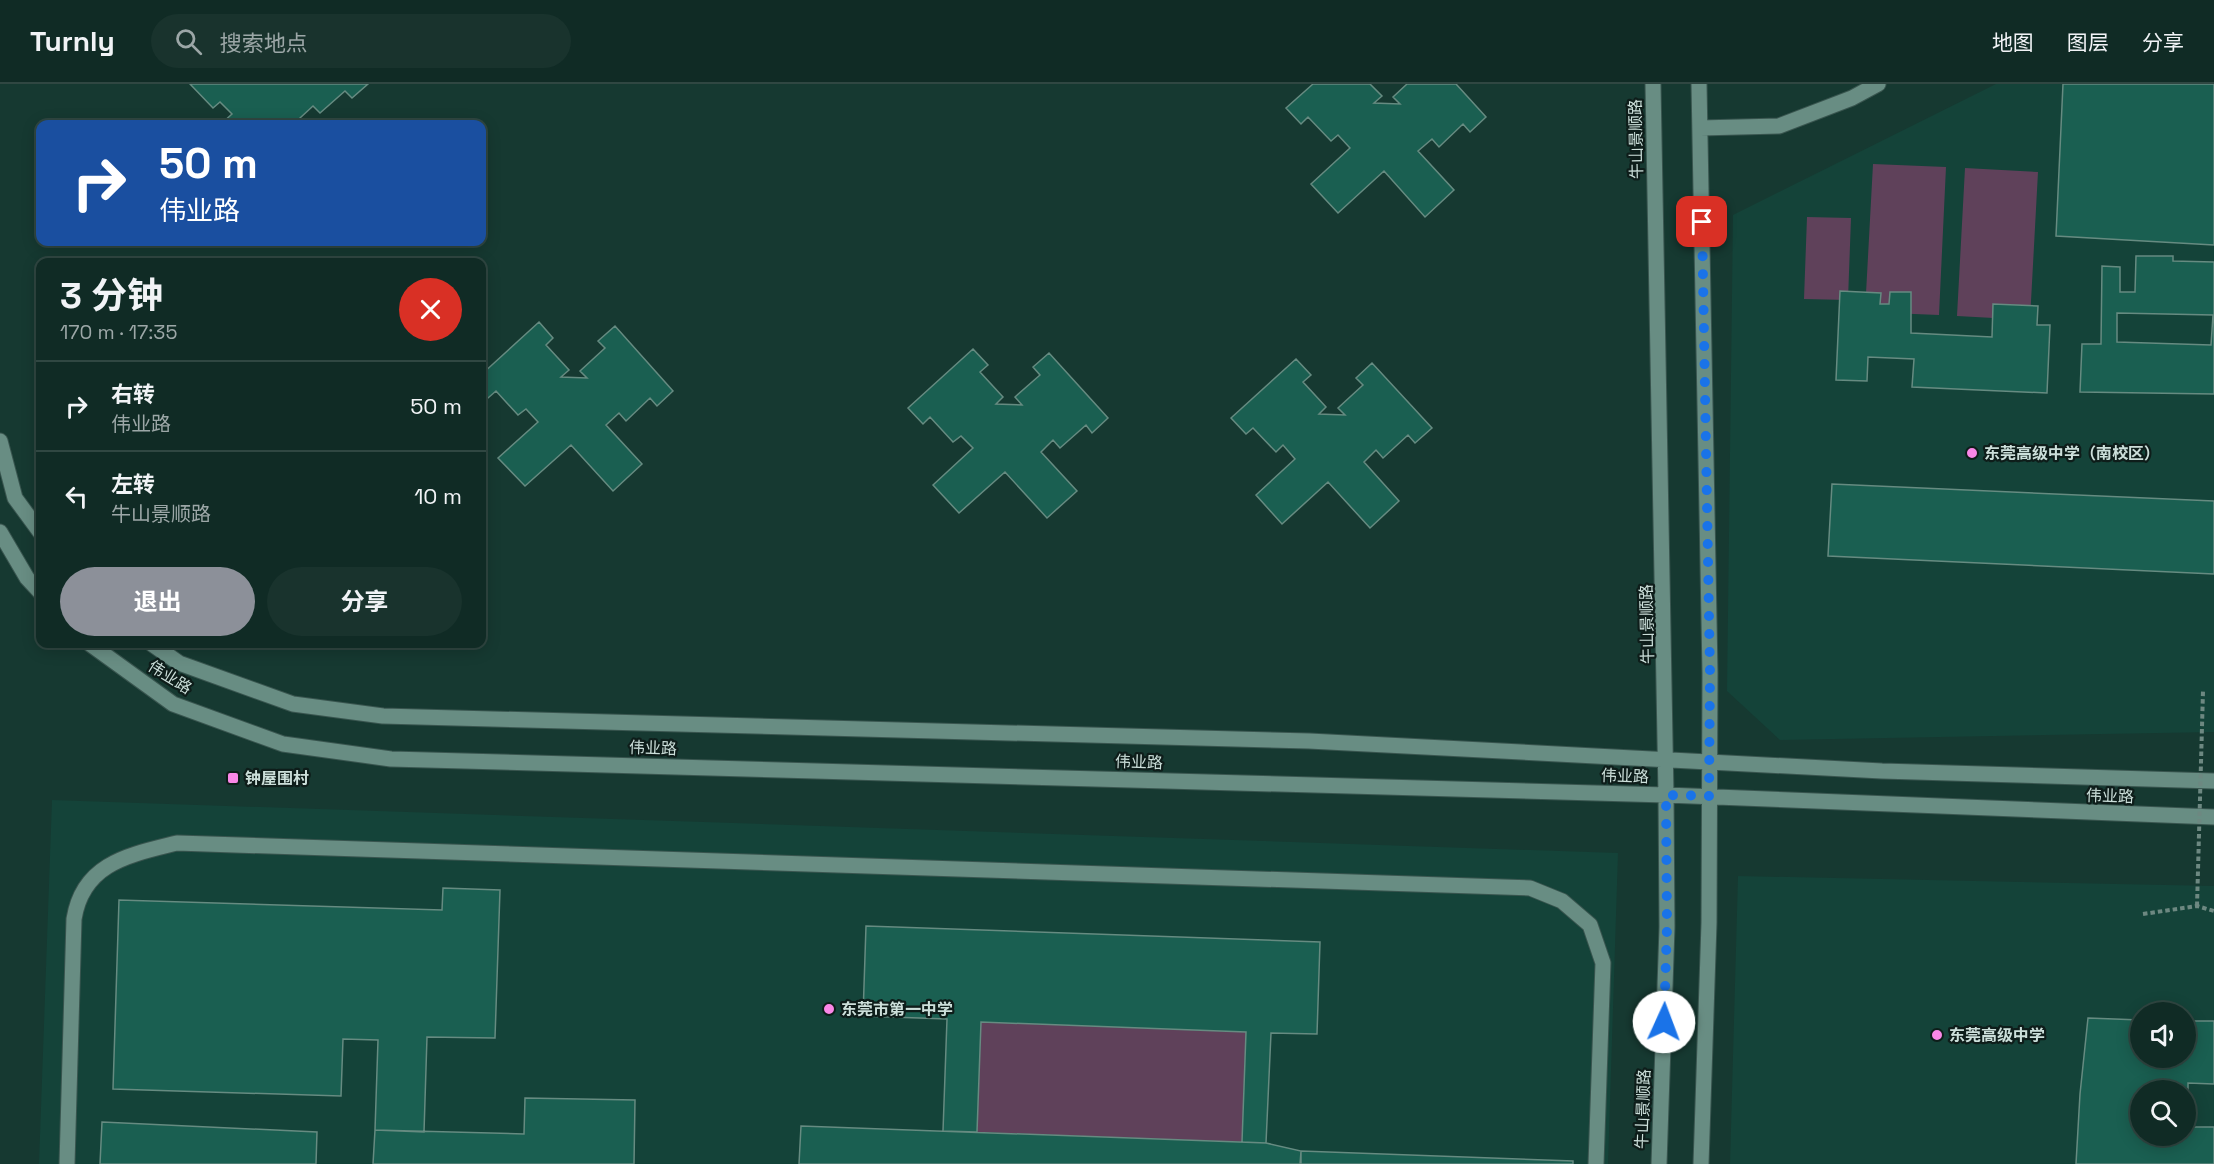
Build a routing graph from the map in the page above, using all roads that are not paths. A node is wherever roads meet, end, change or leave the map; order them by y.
1 (1653, 84) edge
2 (1699, 84) edge
3 (1878, 84) edge
4 (1700, 128) junction
5 (0, 441) edge
6 (36, 527) edge
7 (0, 532) edge
8 (36, 588) edge
9 (96, 648) edge
10 (158, 648) edge
11 (1666, 759) junction
12 (1710, 761) junction
13 (2214, 781) edge
14 (1666, 795) junction
15 (1709, 796) junction
16 (2214, 817) edge
17 (67, 1164) edge
18 (1596, 1164) edge
19 (1659, 1164) edge
20 (1701, 1164) edge

1 - 11 street, 牛山景顺路
2 - 4 street
3 - 4 street
4 - 12 street
5 - 6 street
7 - 8 street
9 - 14 street, 伟业路
10 - 11 street, 伟业路
11 - 12 street, 伟业路
11 - 14 street, 牛山景顺路
12 - 13 street, 伟业路
12 - 15 street
14 - 15 street, 伟业路
14 - 19 street, 牛山景顺路
15 - 16 street, 伟业路
15 - 20 street
17 - 18 street

